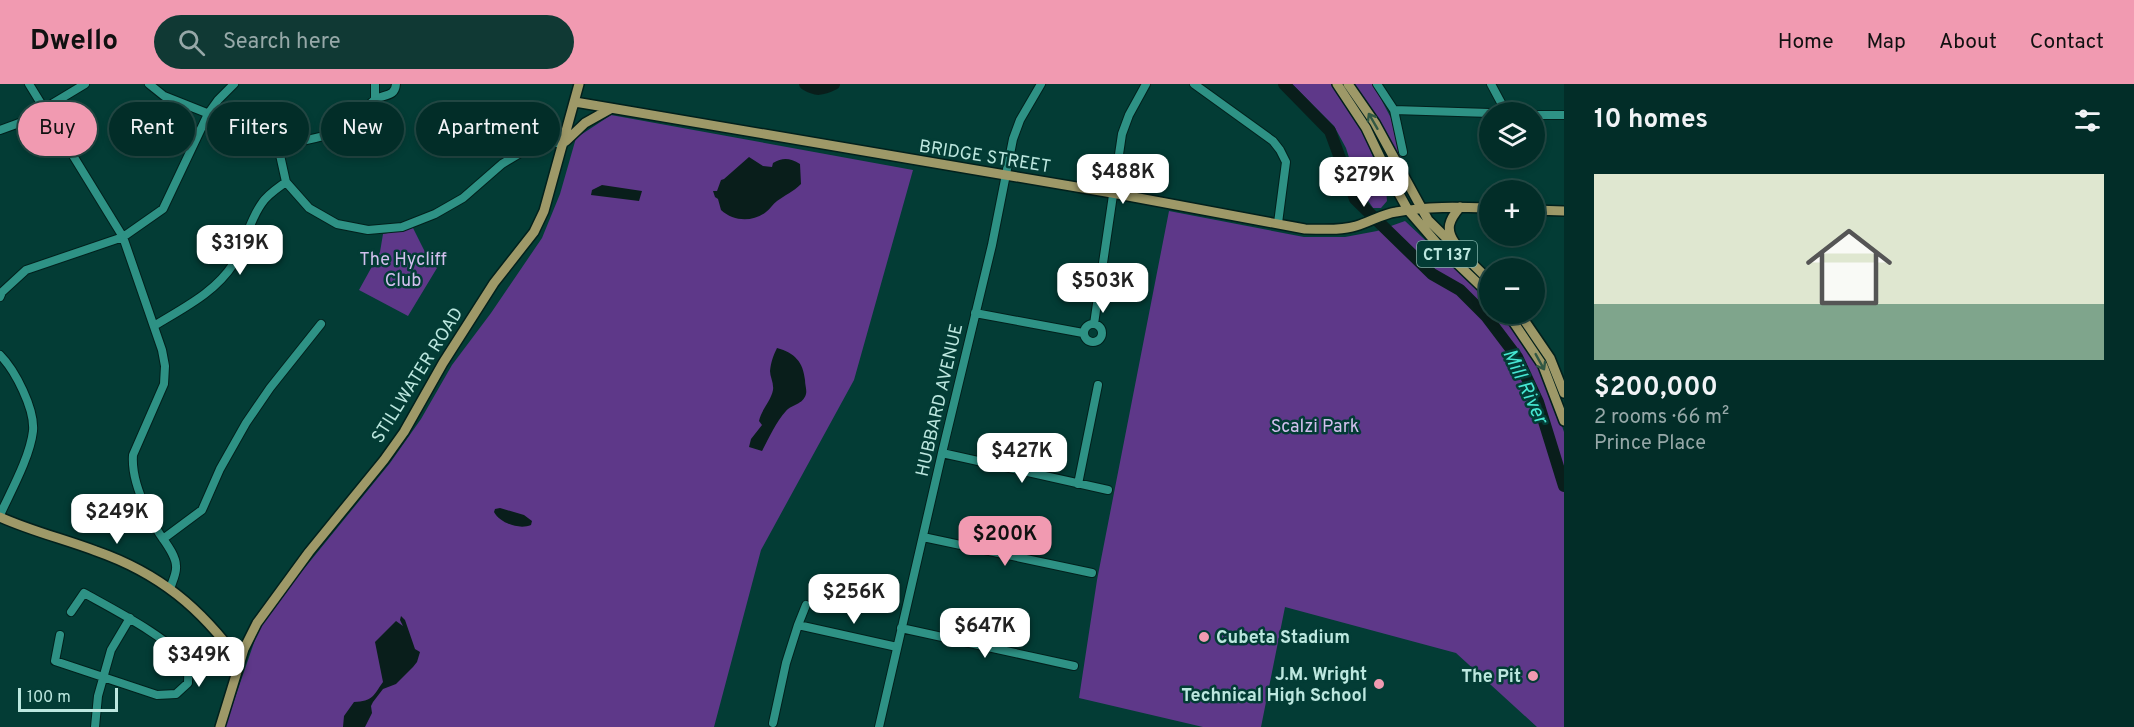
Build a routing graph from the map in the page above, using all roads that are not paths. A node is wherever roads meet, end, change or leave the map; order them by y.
1 (29, 84) edge
2 (85, 84) edge
3 (149, 84) edge
4 (234, 84) edge
5 (375, 84) edge
6 (396, 84) edge
7 (579, 84) edge
8 (1041, 84) edge
9 (1146, 84) edge
10 (1194, 84) edge
11 (1337, 84) edge
12 (1348, 84) edge
13 (1377, 84) edge
14 (1491, 84) edge
15 (375, 99) junction
16 (41, 102) edge
17 (55, 102) edge
18 (218, 102) edge
19 (575, 102) junction
20 (1501, 102) edge
21 (610, 108) junction
22 (1394, 110) junction
23 (1479, 113) edge
24 (207, 114) edge
25 (1545, 115) edge
26 (1564, 115) edge
27 (207, 116) edge
28 (18, 123) edge
29 (0, 130) edge
30 (309, 138) edge
31 (564, 143) junction
32 (1403, 152) dead end
33 (74, 156) edge
34 (280, 156) edge
35 (1004, 175) junction
36 (286, 182) junction
37 (1112, 193) junction
38 (1460, 207) junction
39 (1479, 208) edge
40 (1421, 209) junction
41 (1408, 210) junction
42 (1545, 210) edge
43 (1564, 211) edge
44 (1278, 223) junction
45 (123, 237) junction
46 (1463, 255) junction
47 (1479, 270) edge
48 (1479, 284) edge
49 (0, 297) edge
50 (975, 313) junction
51 (321, 324) dead end
52 (1094, 324) junction
53 (1515, 324) edge
54 (1527, 324) edge
55 (154, 326) junction
56 (1083, 333) junction
57 (0, 355) edge
58 (1098, 385) dead end
59 (1564, 393) edge
60 (1564, 421) edge
61 (942, 453) junction
62 (1078, 484) junction
63 (1108, 490) dead end
64 (0, 516) edge
65 (923, 537) junction
66 (163, 539) junction
67 (1092, 573) dead end
68 (170, 588) junction
69 (806, 605) dead end
70 (70, 612) dead end
71 (130, 618) junction
72 (798, 625) junction
73 (902, 628) junction
74 (60, 635) dead end
75 (897, 647) junction
76 (240, 662) junction
77 (1074, 666) dead end
78 (103, 677) junction
79 (774, 723) dead end
80 (95, 727) edge
81 (220, 727) edge
82 (879, 727) edge

1 - 16 street
2 - 17 street
3 - 24 street
4 - 18 street
5 - 15 street
6 - 15 street
7 - 19 main road, STILLWATER ROAD
8 - 35 street, HUBBARD AVENUE
9 - 37 street
10 - 44 street
11 - 41 main road, CT 137
40 -> 12 main road, CT 137
13 - 22 street
14 - 20 street
15 - 30 street
19 - 21 main road, BRIDGE STREET
19 - 31 main road, STILLWATER ROAD
21 - 31 main road
21 - 35 main road, BRIDGE STREET
22 - 23 street
22 - 32 street
25 - 26 street
27 - 45 street
28 - 29 street
31 - 36 street
31 - 76 main road, STILLWATER ROAD
33 - 45 street
34 - 36 street
35 - 37 main road, BRIDGE STREET
35 - 50 street, HUBBARD AVENUE
36 - 55 street
37 - 44 main road, BRIDGE STREET
37 - 52 street
38 - 39 main road, BRIDGE STREET
38 - 40 main road, BRIDGE STREET
38 - 46 main road
40 - 41 main road, BRIDGE STREET
40 - 46 main road, CT 137
41 - 44 main road, BRIDGE STREET
41 - 48 main road, CT 137
42 - 43 main road
45 - 49 street
45 - 55 street
46 - 47 main road, CT 137
50 - 56 street
50 - 61 street, HUBBARD AVENUE
51 - 66 street
52 - 56 street
52 - 56 street
53 -> 60 main road
54 - 59 main road
55 - 66 street
57 - 64 street
58 - 62 street
61 - 62 street
61 - 65 street, HUBBARD AVENUE
62 - 63 street
64 - 68 main road
65 - 67 street
65 - 73 street, HUBBARD AVENUE
66 - 68 street
68 - 76 main road
69 - 72 street
70 - 71 street
71 - 78 street
71 - 78 street
72 - 75 street
72 - 79 street
73 - 75 street, HUBBARD AVENUE
73 - 77 street
74 - 78 street
75 - 82 street, HUBBARD AVENUE
76 - 81 main road, STILLWATER ROAD
78 - 80 street

